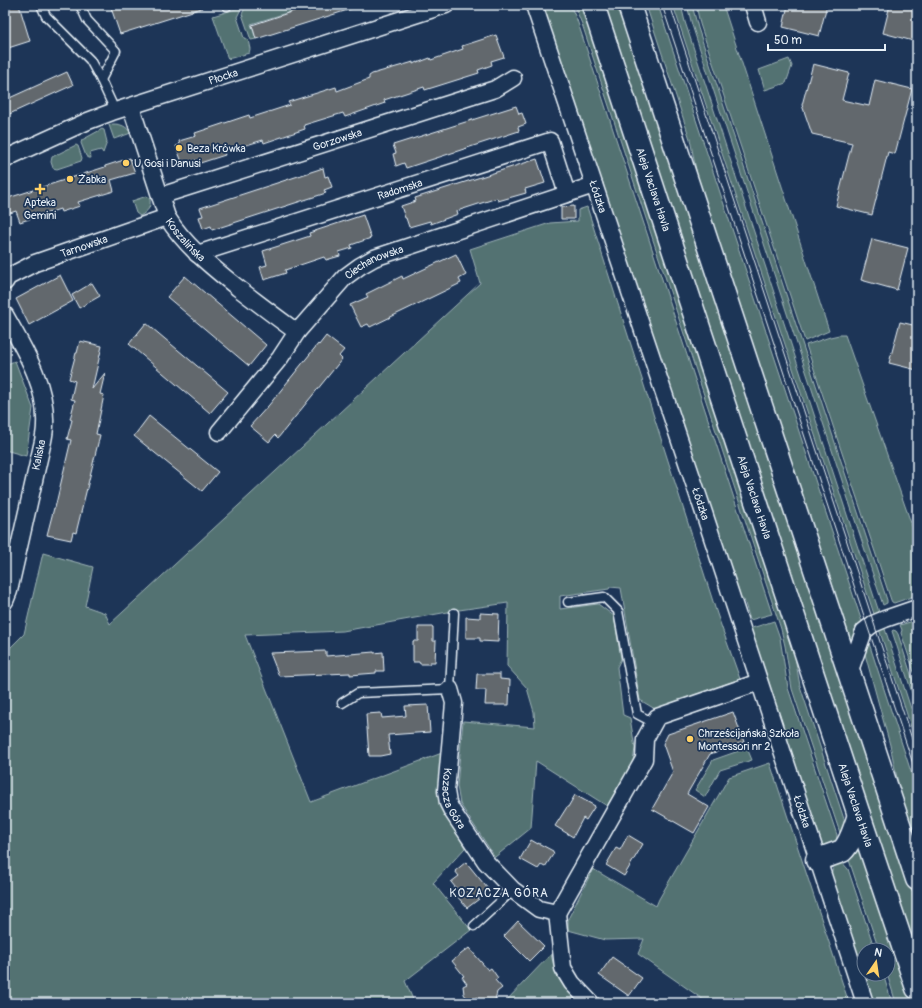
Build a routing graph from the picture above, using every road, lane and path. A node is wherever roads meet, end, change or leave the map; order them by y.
1 (41, 5) edge
2 (80, 5) edge
3 (446, 5) edge
4 (534, 5) edge
5 (593, 5) edge
6 (629, 5) edge
7 (752, 5) edge
8 (758, 22) dead end
9 (512, 78) dead end
10 (101, 80) junction
11 (131, 107) junction
12 (114, 112) junction
13 (5, 160) edge
14 (594, 185) junction
15 (567, 194) junction
16 (160, 196) junction
17 (167, 217) junction
18 (197, 254) junction
19 (5, 282) edge
20 (5, 315) edge
21 (297, 332) junction
22 (219, 432) dead end
23 (5, 601) edge
24 (568, 602) dead end
25 (917, 608) edge
26 (454, 613) dead end
27 (849, 673) junction
28 (759, 682) junction
29 (450, 689) junction
30 (342, 703) dead end
31 (654, 723) junction
32 (859, 815) junction
33 (818, 860) junction
34 (917, 879) edge
35 (513, 890) junction
36 (557, 913) junction
37 (474, 926) dead end
38 (917, 988) edge
39 (591, 1003) edge
40 (865, 1003) edge

1 - 10 lane
2 - 10 lane
3 - 11 street, Płocka
4 - 14 street, Łódzka
5 - 32 main road, Aleja Vaclava Havla
6 - 27 main road
7 - 8 street
9 - 16 street, Gorzowska
10 - 12 lane
11 - 12 street, Płocka
11 - 16 street, Koszalińska
12 - 13 street, Płocka
14 - 15 street, Ciechanowska
14 - 28 street, Łódzka
15 - 18 street, Radomska
15 - 21 street, Ciechanowska
16 - 17 street, Koszalińska
17 - 18 street, Koszalińska
17 - 19 street, Tarnowska
18 - 21 street, Koszalińska
20 - 23 street, Kaliska
21 - 22 street, Ciechanowska
24 - 31 lane
25 - 27 street
26 - 29 lane, Kozacza Góra
27 - 34 main road
28 - 31 street
28 - 33 street, Łódzka
29 - 30 lane
29 - 35 street, Kozacza Góra
31 - 36 street
32 - 33 main road
32 - 38 main road, Aleja Vaclava Havla
33 - 40 street, Łódzka
35 - 36 street, Kozacza Góra
35 - 37 lane
36 - 39 street

